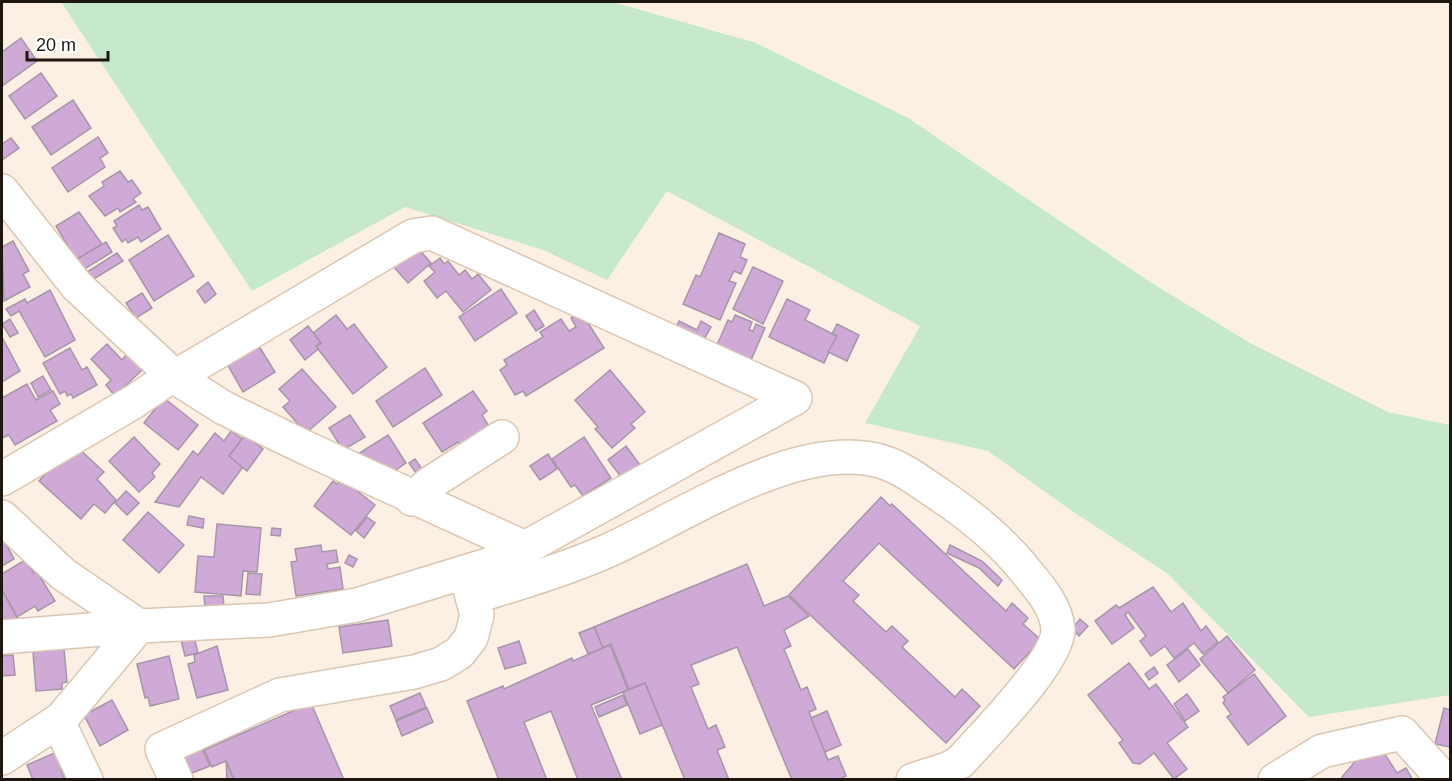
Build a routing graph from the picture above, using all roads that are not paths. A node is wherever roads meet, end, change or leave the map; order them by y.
1 (2, 191) edge
2 (174, 376) junction
3 (501, 437) dead end
4 (2, 479) edge
5 (412, 499) junction
6 (2, 517) edge
7 (525, 548) junction
8 (469, 585) junction
9 (139, 626) junction
10 (2, 637) edge
11 (54, 724) junction
12 (2, 758) edge
13 (86, 780) edge
14 (176, 780) edge
15 (913, 780) edge
16 (1275, 780) edge
17 (1439, 780) edge

1 - 2 street
2 - 4 street
2 - 5 street
2 - 7 street
3 - 5 street
5 - 7 street
6 - 9 street
7 - 8 street
8 - 9 street
8 - 14 street
8 - 15 street
9 - 10 street
9 - 11 street
11 - 12 street
11 - 13 street
16 - 17 street

